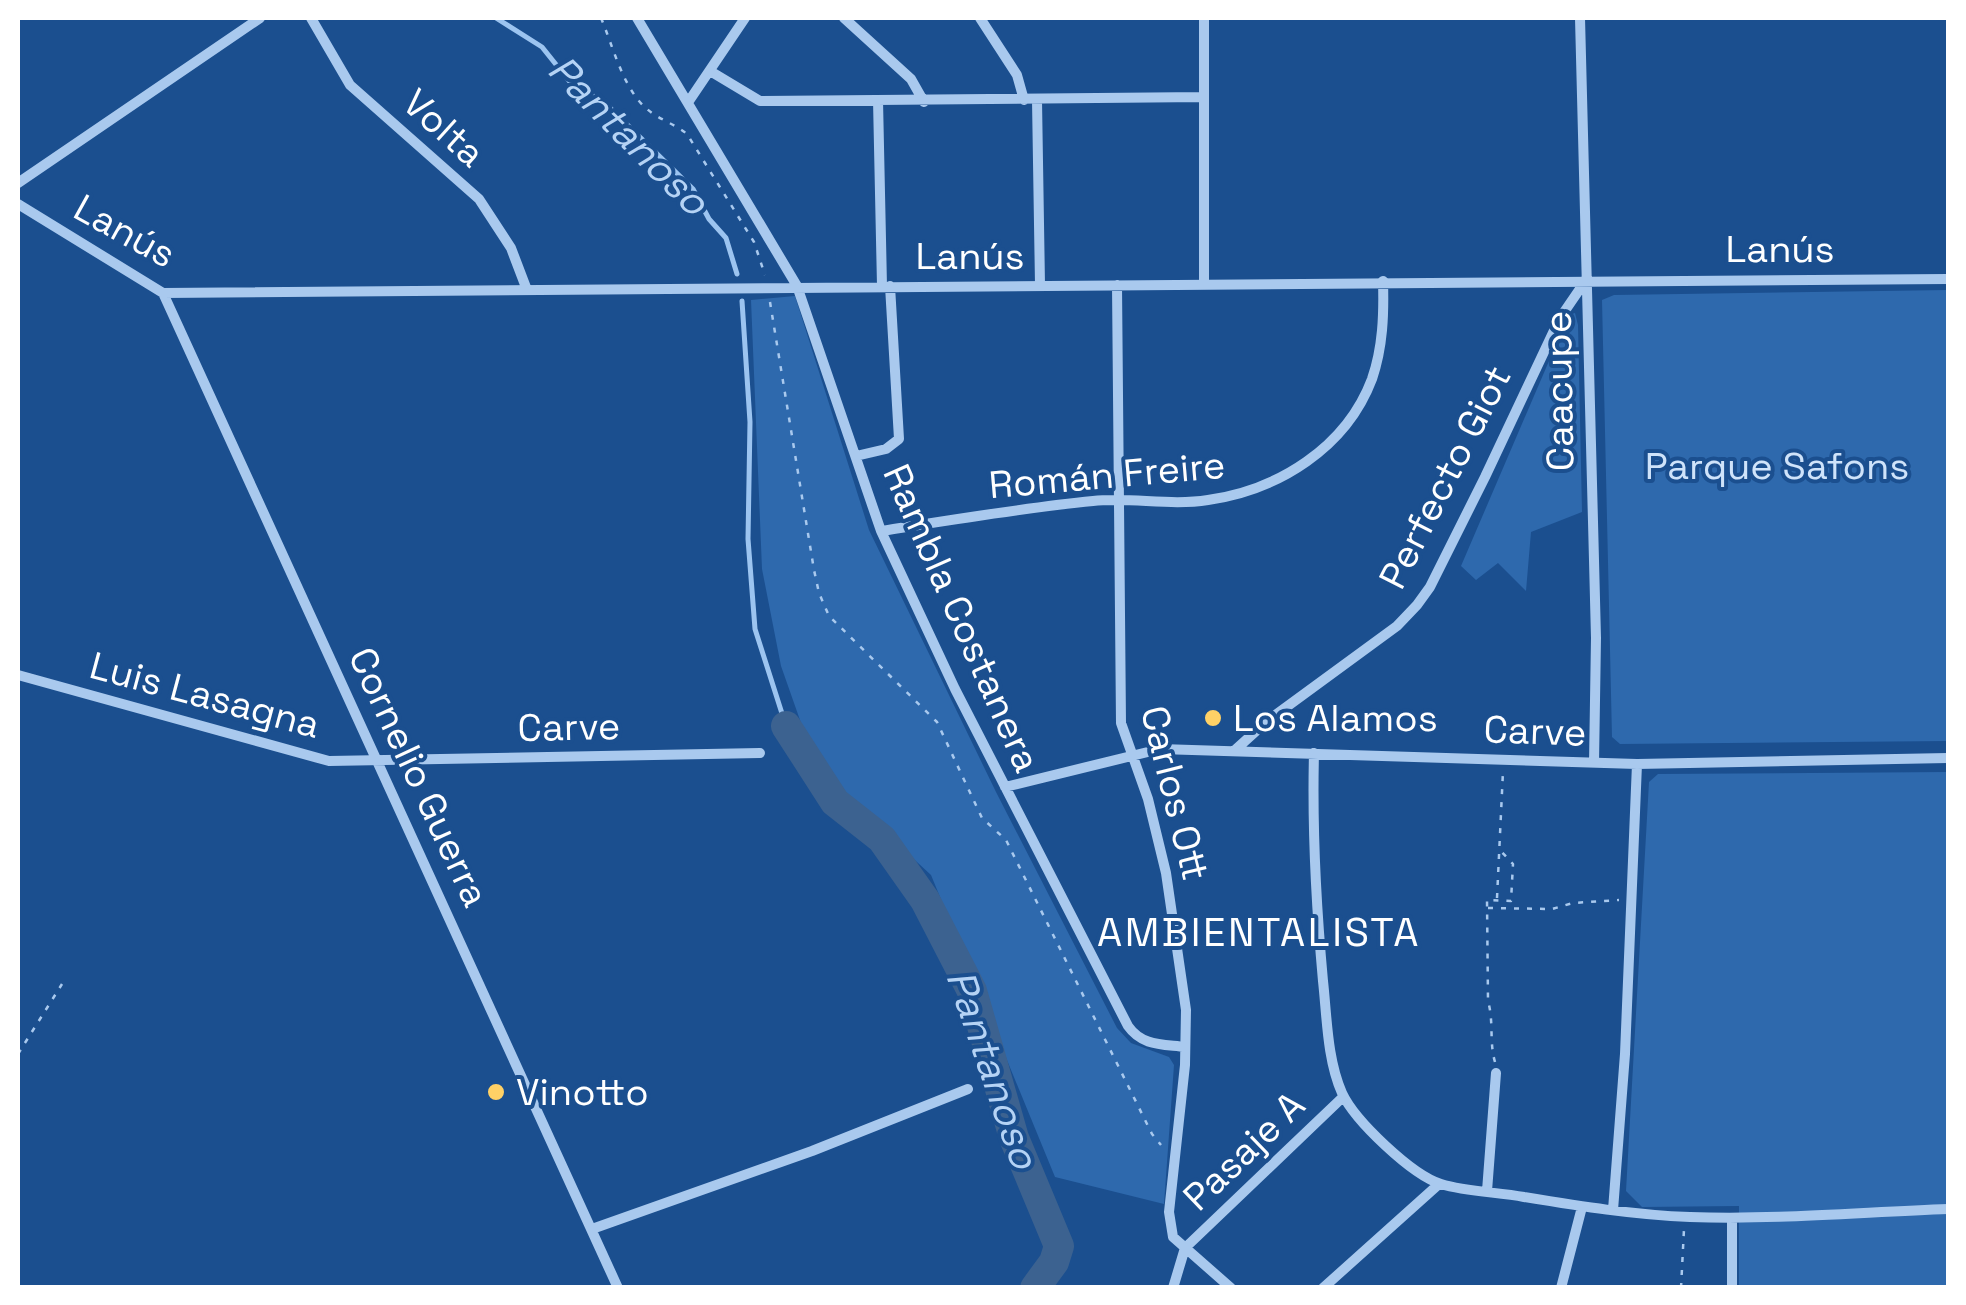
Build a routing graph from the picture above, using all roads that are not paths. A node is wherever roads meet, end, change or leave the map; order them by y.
1 (260, 18) edge
2 (311, 18) edge
3 (637, 18) edge
4 (745, 18) edge
5 (844, 18) edge
6 (980, 18) edge
7 (1204, 18) edge
8 (1580, 18) edge
9 (710, 71) junction
10 (1204, 97) junction
11 (878, 100) junction
12 (1024, 100) junction
13 (1037, 100) junction
14 (688, 101) junction
15 (924, 102) junction
16 (18, 182) edge
17 (18, 204) edge
18 (1948, 278) edge
19 (1586, 279) junction
20 (1383, 281) junction
21 (1117, 284) junction
22 (1204, 284) junction
23 (1040, 285) junction
24 (797, 286) junction
25 (886, 286) junction
26 (528, 290) junction
27 (163, 293) junction
28 (856, 456) junction
29 (1119, 501) junction
30 (881, 531) junction
31 (18, 674) edge
32 (1234, 751) junction
33 (760, 753) dead end
34 (1314, 753) junction
35 (1132, 754) junction
36 (1948, 758) edge
37 (379, 762) junction
38 (1594, 763) junction
39 (1637, 764) junction
40 (1005, 787) junction
41 (1185, 1046) junction
42 (1496, 1073) road end
43 (968, 1089) dead end
44 (1344, 1096) junction
45 (1439, 1184) junction
46 (1487, 1191) junction
47 (1582, 1206) junction
48 (1948, 1209) edge
49 (1613, 1210) junction
50 (1732, 1218) junction
51 (592, 1229) junction
52 (1185, 1248) junction
53 (618, 1288) edge
54 (1172, 1288) edge
55 (1231, 1288) edge
56 (1323, 1288) edge
57 (1561, 1288) edge
58 (1732, 1288) edge

1 - 16 street
2 - 26 street, Volta
3 - 14 street, Rambla Costanera
4 - 9 street
5 - 15 street
6 - 12 street
7 - 10 street
8 - 19 street, Caacupe
9 - 11 street
9 - 14 street
10 - 13 street
10 - 22 street
11 - 15 street
11 - 25 street
12 - 13 street
12 - 15 street
13 - 23 street
14 - 24 street, Rambla Costanera
17 - 27 street, Lanús
18 - 19 street, Lanús
19 - 20 street, Lanús
19 - 32 street, Perfecto Giot
19 - 38 street, Caacupe
20 - 22 street, Lanús
20 - 29 street, Román Freire
21 - 22 street, Lanús
21 - 23 street, Lanús
21 - 29 street, Carlos Ott
23 - 25 street, Lanús
24 - 25 street, Lanús
24 - 26 street, Lanús
24 - 28 street, Rambla Costanera
25 - 28 street
26 - 27 street, Lanús
27 - 37 street, Cornelio Guerra
28 - 30 street, Rambla Costanera
29 - 30 street, Román Freire
29 - 35 street, Carlos Ott
30 - 40 street, Rambla Costanera
31 - 37 street, Luis Lasagna
32 - 34 street, Carve
32 - 35 street, Carve
33 - 37 street, Carve
34 - 38 street, Carve
34 - 44 street
35 - 40 street, Carve
35 - 41 street, Carlos Ott
36 - 39 street, Carve
37 - 51 street, Cornelio Guerra
38 - 39 street, Carve
39 - 49 street
40 - 41 street, Rambla Costanera
41 - 52 street, Carlos Ott
42 - 46 street
43 - 51 street
44 - 45 street
44 - 52 street, Pasaje A
45 - 46 street
45 - 56 street
46 - 47 street
47 - 49 street
47 - 57 street
48 - 50 street
49 - 50 street
50 - 58 street
51 - 53 street, Cornelio Guerra
52 - 54 street
52 - 55 street

